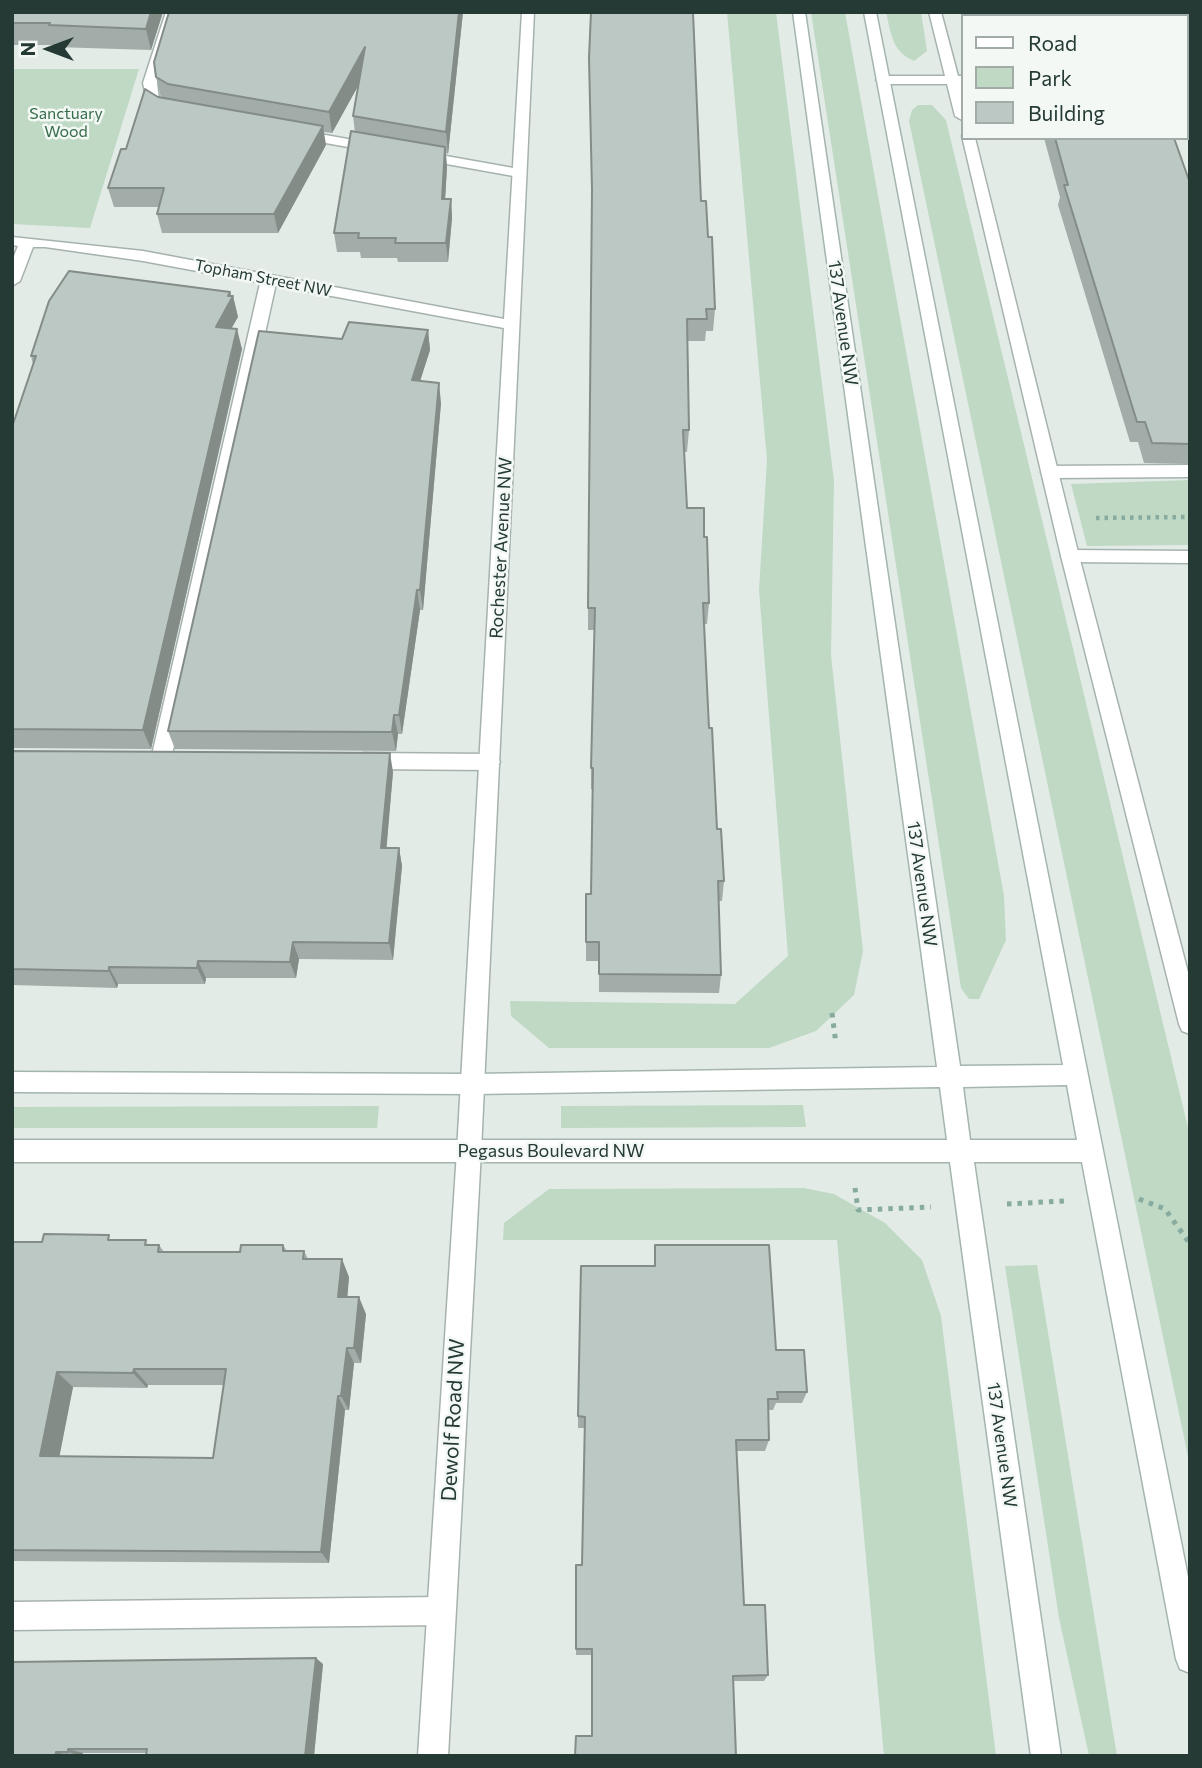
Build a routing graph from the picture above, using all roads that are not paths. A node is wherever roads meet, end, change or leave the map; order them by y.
1 (172, 12) edge
2 (528, 12) edge
3 (799, 12) edge
4 (870, 12) edge
5 (935, 12) edge
6 (883, 80) junction
7 (958, 80) edge
8 (960, 98) edge
9 (181, 113) edge
10 (276, 130) edge
11 (968, 140) edge
12 (519, 173) junction
13 (20, 242) edge
14 (269, 279) junction
15 (12, 281) edge
16 (512, 325) junction
17 (1190, 471) edge
18 (1050, 472) junction
19 (1070, 556) junction
20 (1190, 557) edge
21 (161, 759) edge
22 (339, 760) edge
23 (490, 762) junction
24 (1190, 1024) edge
25 (1076, 1075) junction
26 (948, 1076) junction
27 (12, 1082) edge
28 (472, 1084) junction
29 (12, 1151) edge
30 (469, 1151) junction
31 (1091, 1151) junction
32 (961, 1152) junction
33 (441, 1611) junction
34 (12, 1616) edge
35 (1190, 1659) edge
36 (433, 1756) edge
37 (1046, 1756) edge

1 - 9 street
2 - 12 street, Rochester Avenue NW
3 - 26 street, 137 Avenue NW
4 - 6 street
5 - 7 street
6 - 7 street
6 - 25 street
7 - 8 street
10 - 12 street
11 - 18 street
12 - 16 street, Rochester Avenue NW
13 - 14 street, Topham Street NW
13 - 15 street
14 - 16 street, Topham Street NW
14 - 21 street
16 - 23 street, Rochester Avenue NW
17 - 18 street
18 - 19 street
19 - 20 street
19 - 24 street
22 - 23 street
23 - 28 street, Rochester Avenue NW
25 - 26 street
25 - 31 street
26 - 28 street
26 - 32 street, 137 Avenue NW
27 - 28 street
28 - 30 street, Dewolf Road NW
29 - 30 street, Pegasus Boulevard NW
30 - 32 street, Pegasus Boulevard NW
30 - 33 street, Dewolf Road NW
31 - 32 street, Pegasus Boulevard NW
31 - 35 street
32 - 37 street, 137 Avenue NW
33 - 34 street
33 - 36 street, Dewolf Road NW

